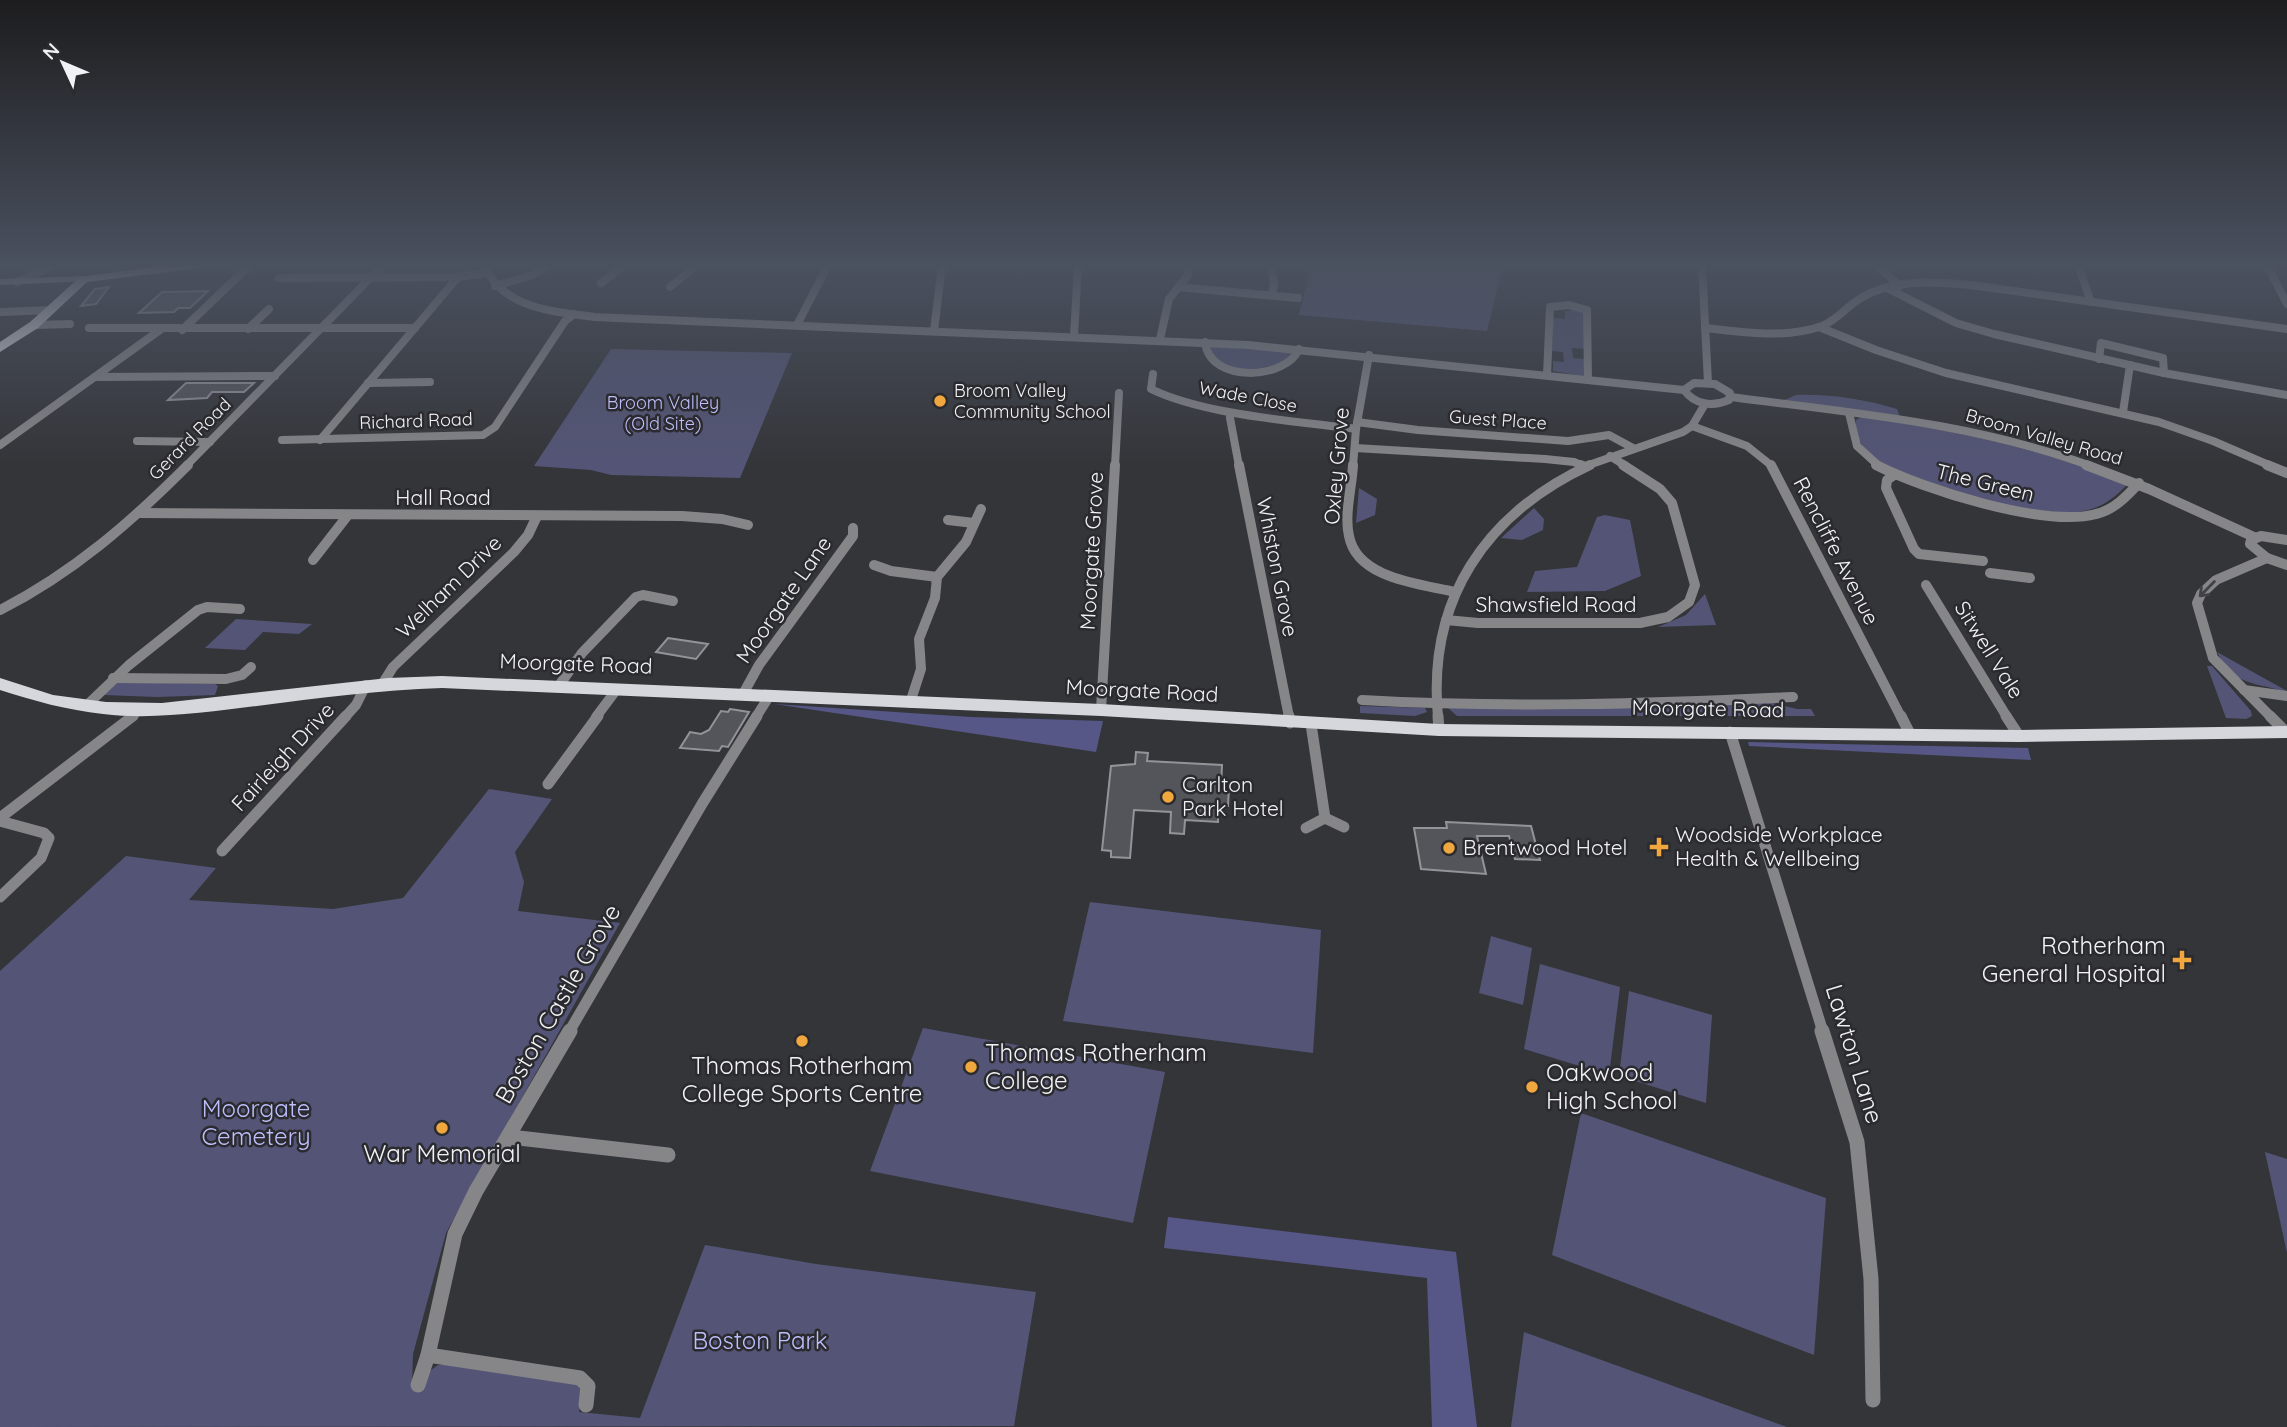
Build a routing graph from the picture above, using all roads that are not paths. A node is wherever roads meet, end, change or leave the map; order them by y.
1 (24, 332) edge
2 (158, 332) edge
3 (318, 332) edge
4 (412, 332) edge
5 (558, 332) edge
6 (951, 332) edge
7 (1074, 332) edge
8 (1161, 332) edge
9 (1549, 332) edge
10 (1587, 332) edge
11 (1705, 332) edge
12 (1751, 332) edge
13 (1781, 332) edge
14 (1830, 332) edge
15 (1990, 332) edge
16 (1074, 336) junction
17 (1160, 339) junction
18 (1205, 342) junction
19 (0, 348) edge
20 (1299, 348) junction
21 (1369, 355) junction
22 (2099, 359) junction
23 (2130, 365) junction
24 (2164, 373) junction
25 (1153, 374) dead end
26 (1547, 375) junction
27 (275, 376) junction
28 (95, 377) junction
29 (1588, 379) junction
30 (430, 382) dead end
31 (368, 383) junction
32 (1708, 383) junction
33 (1684, 390) junction
34 (1119, 393) dead end
35 (2287, 395) edge
36 (1731, 397) junction
37 (1705, 404) junction
38 (2123, 412) junction
39 (1849, 414) junction
40 (1230, 418) dead end
41 (1356, 425) junction
42 (1692, 426) junction
43 (282, 440) dead end
44 (320, 440) junction
45 (137, 441) dead end
46 (210, 442) junction
47 (0, 445) edge
48 (1355, 448) junction
49 (1633, 448) junction
50 (1610, 456) junction
51 (1585, 467) junction
52 (2287, 473) edge
53 (1894, 475) junction
54 (2139, 483) junction
55 (981, 509) dead end
56 (138, 513) junction
57 (348, 515) junction
58 (537, 516) junction
59 (948, 520) dead end
60 (974, 523) junction
61 (748, 525) dead end
62 (853, 528) dead end
63 (2254, 537) junction
64 (2287, 540) edge
65 (2267, 558) junction
66 (313, 560) dead end
67 (874, 565) dead end
68 (2287, 565) edge
69 (937, 577) junction
70 (2030, 578) dead end
71 (1926, 585) dead end
72 (1455, 592) junction
73 (673, 601) dead end
74 (240, 609) dead end
75 (0, 610) edge
76 (1446, 620) junction
77 (251, 667) dead end
78 (113, 678) junction
79 (0, 684) edge
80 (374, 684) junction
81 (558, 687) junction
82 (617, 689) junction
83 (2244, 690) junction
84 (743, 694) junction
85 (770, 695) junction
86 (1793, 696) dead end
87 (2287, 696) edge
88 (1362, 700) dead end
89 (910, 703) junction
90 (1436, 704) junction
91 (86, 705) junction
92 (141, 709) junction
93 (1101, 710) junction
94 (1290, 723) junction
95 (1311, 724) junction
96 (1439, 730) junction
97 (1730, 732) junction
98 (2287, 732) edge
99 (1909, 734) junction
100 (2019, 736) junction
101 (548, 784) dead end
102 (1325, 818) junction
103 (0, 820) edge
104 (1345, 827) dead end
105 (1306, 828) dead end
106 (222, 851) dead end
107 (0, 897) edge
108 (510, 1137) junction
109 (668, 1155) dead end
110 (428, 1355) junction
111 (418, 1385) dead end
112 (1873, 1400) dead end
113 (586, 1405) dead end

1 - 19 main road
2 - 28 street
3 - 27 street, Gerard Road
4 - 31 street
5 - 44 street, Richard Road
6 - 16 street
7 - 16 street
8 - 17 street
9 - 26 street
10 - 29 street
11 - 32 street
12 - 13 street
14 - 38 street
15 - 22 street
16 - 17 street
17 - 18 street
18 - 20 street
18 - 20 street
20 - 21 street
21 - 26 street
21 - 41 street, Oxley Grove
22 - 23 street
22 - 24 street
23 - 24 street
23 - 38 street
24 - 35 street
25 - 41 street, Wade Close
26 - 29 street
27 - 28 street
27 - 46 street, Gerard Road
28 - 47 street
29 - 33 street
30 - 31 street
31 - 44 street
32 - 33 street
32 - 36 street
33 - 37 street
34 - 93 street, Moorgate Grove
36 - 37 street
36 - 39 street, Broom Valley Road
37 - 42 street
38 - 52 street
39 - 53 street, The Green
39 - 54 street, Broom Valley Road
40 - 94 street, Whiston Grove
41 - 48 street, Oxley Grove
41 - 49 street, Guest Place
42 - 49 street
42 - 99 street, Rencliffe Avenue
43 - 44 street, Richard Road
45 - 46 street
46 - 56 street, Gerard Road
48 - 51 street
48 - 72 street, Oxley Grove
49 - 50 street
50 - 51 street
50 - 76 street, Shawsfield Road
51 - 72 street
53 - 54 street, The Green
53 - 70 street
54 - 63 street, Broom Valley Road
55 - 60 street
56 - 57 street, Hall Road
56 - 75 street, Gerard Road
57 - 58 street, Hall Road
57 - 66 street
58 - 61 street, Hall Road
58 - 80 street, Welham Drive
59 - 60 street
60 - 69 street
62 - 84 street, Moorgate Lane
63 - 64 street
63 - 65 street
65 - 68 street
65 -> 83 street
67 - 69 street
69 - 89 street
71 - 100 street, Sitwell Vale
72 - 76 street
73 - 81 street
74 - 78 street
76 - 90 street
77 - 78 street
78 - 91 street
79 - 91 main road, Moorgate Road
80 - 81 main road, Moorgate Road
80 - 92 main road, Moorgate Road
80 - 106 street, Fairleigh Drive
81 - 82 main road, Moorgate Road
82 - 84 main road, Moorgate Road
82 - 101 street
83 - 87 street
83 - 98 street
84 - 85 main road, Moorgate Road
85 - 89 main road, Moorgate Road
85 - 108 street, Boston Castle Grove
86 - 90 street, Moorgate Road
88 - 90 street, Moorgate Road
89 - 93 main road, Moorgate Road
90 - 96 street
91 - 92 main road, Moorgate Road
92 - 103 street
93 - 94 main road, Moorgate Road
94 - 95 main road, Moorgate Road
95 - 96 main road, Moorgate Road
95 - 102 street
96 - 97 main road, Moorgate Road
97 - 99 main road, Moorgate Road
97 - 112 street, Lawton Lane
98 - 100 main road, Moorgate Road
99 - 100 main road, Moorgate Road
102 - 104 street
102 - 105 street
103 - 107 street
108 - 109 street
108 - 110 street, Boston Castle Grove
110 - 111 street, Boston Castle Grove
110 - 113 street

